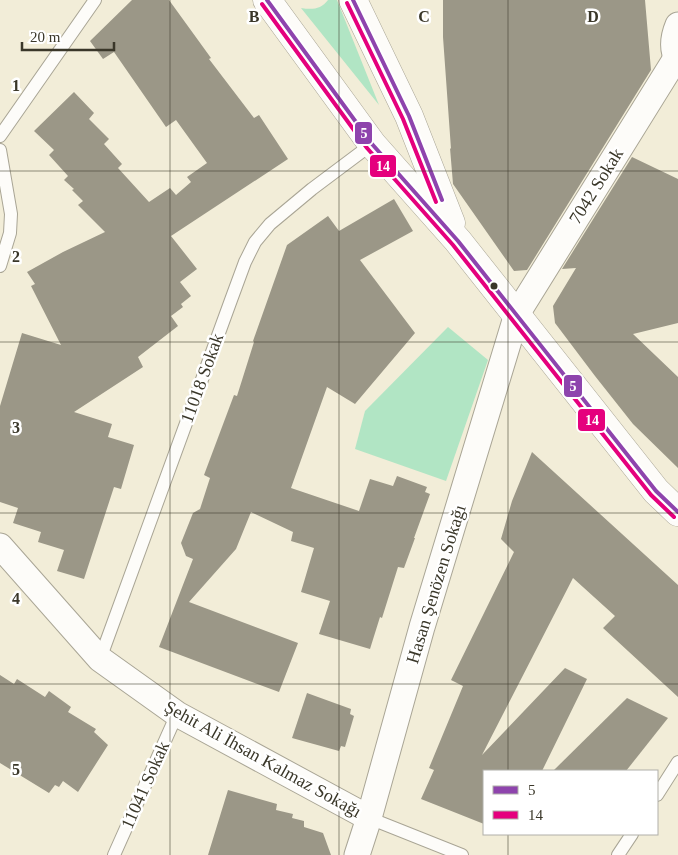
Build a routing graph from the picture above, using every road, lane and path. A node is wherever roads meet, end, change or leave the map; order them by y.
1 (95, 0) edge
2 (267, 0) edge
3 (353, 0) edge
4 (678, 25) edge
5 (677, 59) edge
6 (0, 136) edge
7 (372, 144) junction
8 (0, 150) edge
9 (458, 241) junction
10 (0, 266) edge
11 (517, 314) junction
12 (678, 512) edge
13 (0, 546) edge
14 (100, 659) junction
15 (177, 714) junction
16 (678, 762) edge
17 (658, 793) edge
18 (369, 818) junction
19 (631, 835) edge
20 (114, 855) edge
21 (357, 855) edge
22 (462, 855) edge
23 (618, 855) edge

1 - 6 lane
2 - 7 main road
3 - 9 main road
4 - 5 street, 7042 Sokak
5 - 11 street, 7042 Sokak
7 - 9 main road
7 - 14 lane, 11018 Sokak
8 - 10 lane
9 - 11 main road
11 - 12 main road
11 - 18 street, Hasan Şenözen Sokağı
13 - 14 street, Şehit Ali İhsan Kalmaz Sokağı
14 - 15 street, Şehit Ali İhsan Kalmaz Sokağı
15 - 18 street, Şehit Ali İhsan Kalmaz Sokağı
15 - 20 lane, 11041 Sokak
16 - 17 lane
18 - 21 street, Hasan Şenözen Sokağı
18 - 22 lane, Şehit Ali İhsan Kalmaz Sokağı
19 - 23 lane

